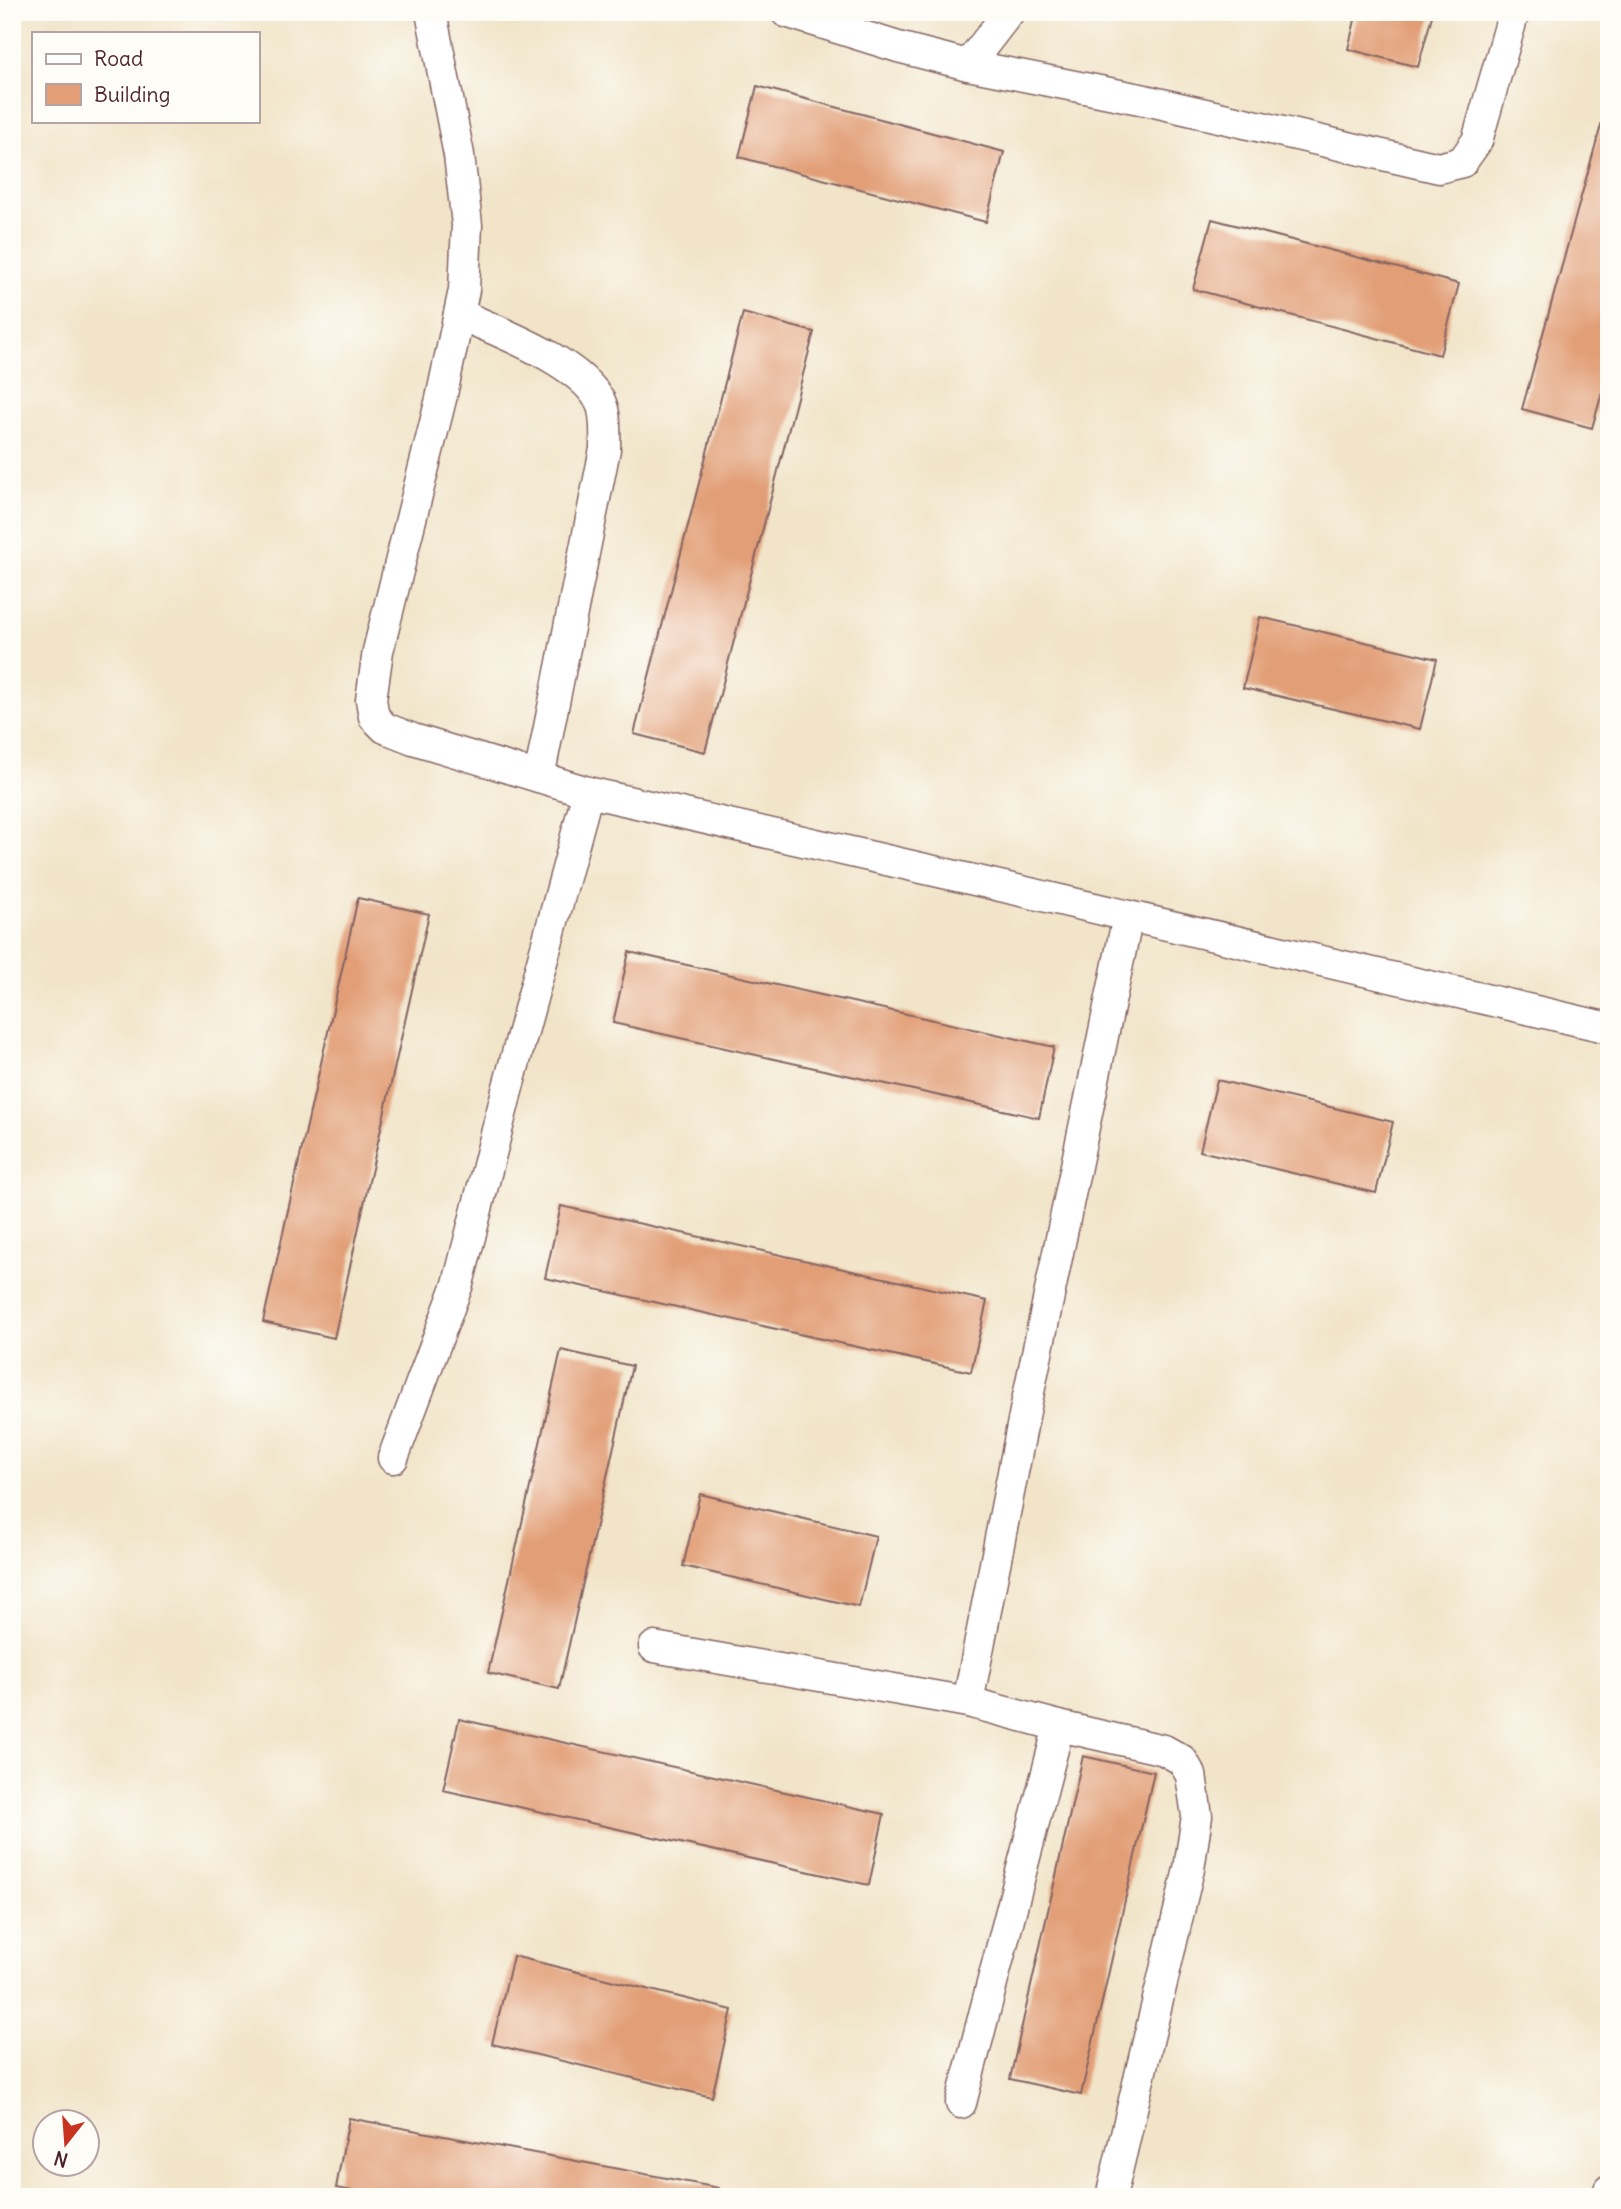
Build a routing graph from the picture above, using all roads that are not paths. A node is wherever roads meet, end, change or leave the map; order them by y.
1 (431, 12) edge
2 (786, 12) edge
3 (1009, 12) edge
4 (1514, 12) edge
5 (968, 65) junction
6 (459, 314) junction
7 (538, 777) junction
8 (588, 792) junction
9 (1128, 916) junction
10 (1609, 1028) edge
11 (393, 1458) dead end
12 (654, 1647) dead end
13 (968, 1702) junction
14 (1059, 1726) junction
15 (961, 2103) dead end
16 (1609, 2190) edge
17 (1111, 2197) edge
18 (1607, 2197) edge

1 - 6 street
2 - 5 street
3 - 5 street
4 - 5 street
6 - 7 street
6 - 7 street
7 - 8 street
8 - 9 street
8 - 11 street
9 - 10 street
9 - 13 street
12 - 13 street
13 - 14 street
14 - 15 street
14 - 17 street
16 - 18 street

